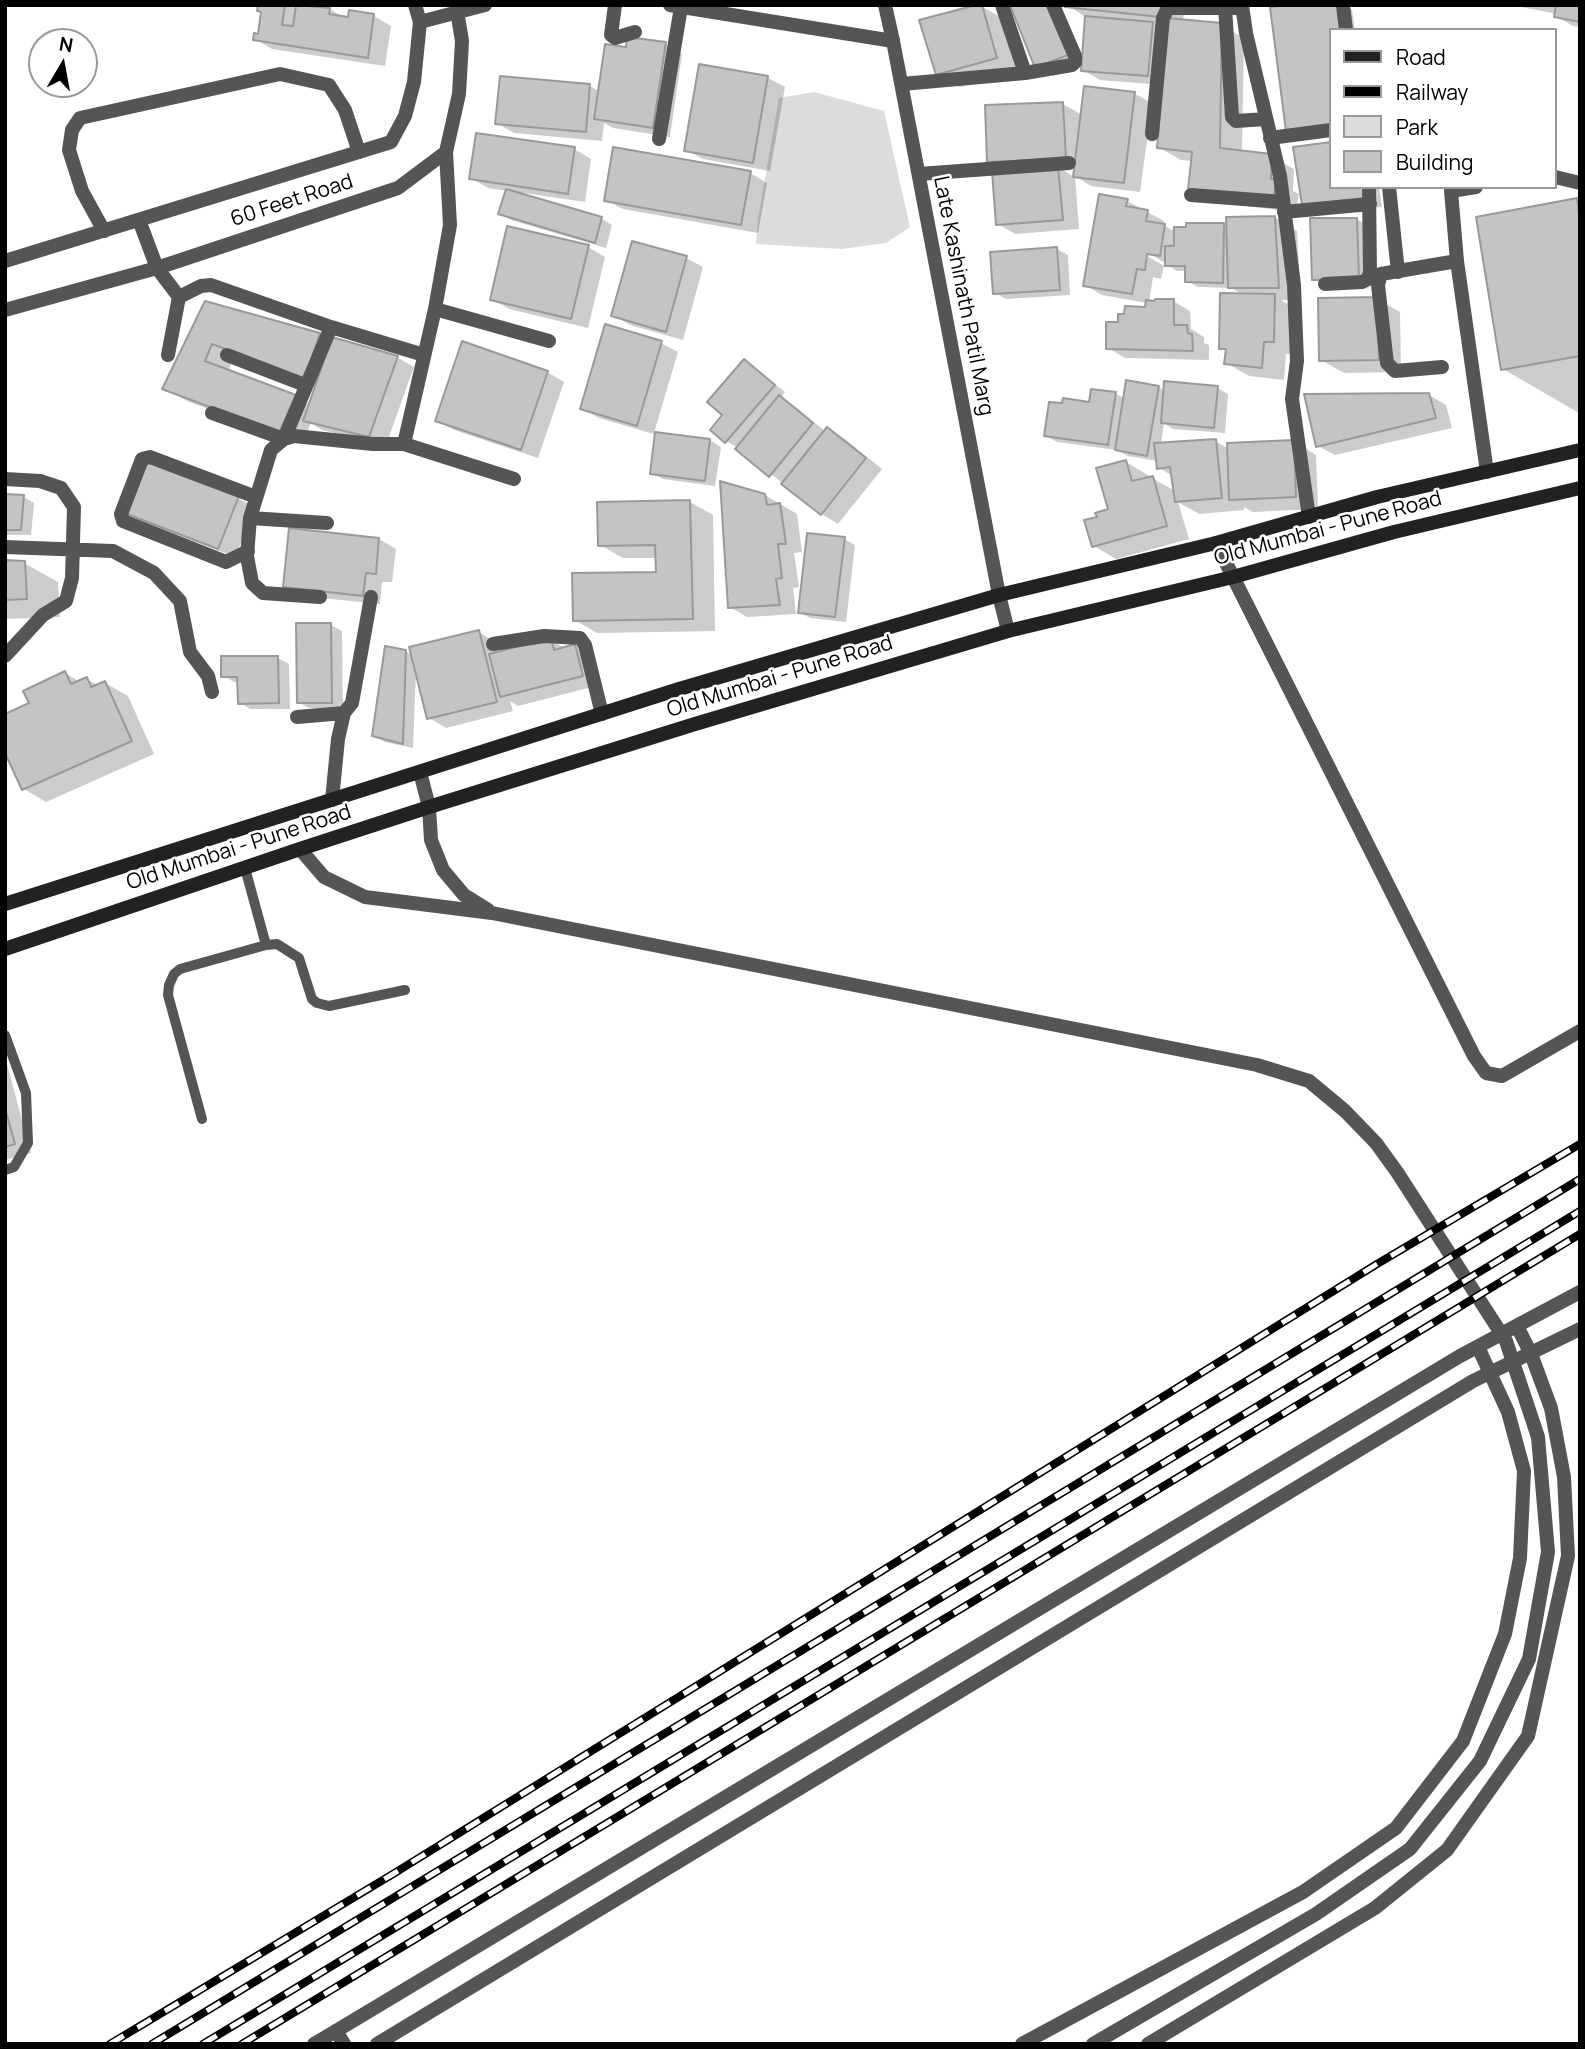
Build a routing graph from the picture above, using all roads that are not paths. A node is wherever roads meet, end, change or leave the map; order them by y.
1 (415, 5) edge
2 (485, 5) edge
3 (615, 5) edge
4 (885, 5) edge
5 (1002, 5) edge
6 (1054, 5) edge
7 (1343, 5) edge
8 (675, 6) edge
9 (1242, 6) edge
10 (1225, 7) junction
11 (457, 8) edge
12 (419, 22) junction
13 (1346, 28) edge
14 (635, 32) dead end
15 (893, 41) junction
16 (1025, 73) junction
17 (902, 84) junction
18 (1266, 119) junction
19 (1330, 130) edge
20 (1152, 134) dead end
21 (1270, 138) junction
22 (659, 139) dead end
23 (359, 152) junction
24 (446, 152) junction
25 (1069, 163) dead end
26 (919, 174) junction
27 (1557, 177) edge
28 (1580, 183) edge
29 (1369, 189) edge
30 (1389, 189) edge
31 (1451, 189) edge
32 (1191, 195) dead end
33 (1370, 204) junction
34 (1283, 207) junction
35 (139, 220) junction
36 (104, 231) junction
37 (5, 261) edge
38 (1457, 261) junction
39 (157, 268) junction
40 (1398, 272) junction
41 (1325, 284) dead end
42 (179, 297) junction
43 (435, 309) junction
44 (5, 310) edge
45 (331, 327) junction
46 (549, 341) dead end
47 (168, 355) dead end
48 (227, 355) dead end
49 (424, 355) junction
50 (1442, 367) dead end
51 (305, 385) junction
52 (212, 414) dead end
53 (284, 439) junction
54 (404, 444) junction
55 (1580, 450) edge
56 (1487, 472) junction
57 (5, 479) edge
58 (514, 480) dead end
59 (1580, 488) edge
60 (256, 497) junction
61 (1309, 517) junction
62 (250, 518) junction
63 (327, 523) dead end
64 (1216, 543) junction
65 (5, 547) edge
66 (71, 550) junction
67 (248, 551) junction
68 (1233, 577) junction
69 (999, 595) junction
70 (320, 597) dead end
71 (371, 597) dead end
72 (1008, 631) junction
73 (493, 644) dead end
74 (5, 656) edge
75 (212, 692) dead end
76 (344, 713) junction
77 (602, 714) junction
78 (297, 717) dead end
79 (420, 772) junction
80 (332, 800) junction
81 (429, 807) junction
82 (300, 849) junction
83 (245, 867) junction
84 (5, 904) edge
85 (492, 913) junction
86 (266, 945) junction
87 (5, 948) edge
88 (405, 990) dead end
89 (1580, 1031) edge
90 (5, 1035) edge
91 (202, 1119) dead end
92 (5, 1170) edge
93 (1580, 1292) edge
94 (1517, 1326) junction
95 (1580, 1329) edge
96 (1478, 1347) junction
97 (1531, 1353) junction
98 (1491, 1373) junction
99 (1542, 1382) junction
100 (1502, 1397) junction
101 (340, 2037) edge
102 (314, 2044) edge
103 (377, 2044) edge
104 (1022, 2044) edge
105 (1093, 2044) edge
106 (1148, 2044) edge

1 - 12 street, 60 Feet Road
2 - 11 street
3 - 14 street
4 - 15 street, Late Kashinath Patil Marg
5 - 16 street
6 - 16 street
7 - 13 street
8 - 15 street
8 - 22 street
9 - 10 street
9 - 18 street
10 - 18 street
10 - 20 street
11 - 12 street
11 - 24 street
12 - 23 street, 60 Feet Road
15 - 17 street, Late Kashinath Patil Marg
16 - 17 street
17 - 26 street, Late Kashinath Patil Marg
18 - 21 street
19 - 21 street
21 - 34 street
23 - 35 street, 60 Feet Road
23 - 36 street
24 - 39 street, 60 Feet Road
24 - 43 street
25 - 26 street
26 - 69 street, Late Kashinath Patil Marg
27 - 28 street
29 - 33 street
30 - 40 street
31 - 38 street
32 - 34 street
33 - 34 street
33 - 41 street
34 - 61 street
35 - 36 street, 60 Feet Road
35 - 39 street
36 - 37 street, 60 Feet Road
38 - 40 street
38 - 56 street
39 - 42 street
39 - 44 street, 60 Feet Road
40 - 50 street
42 - 45 street
42 - 47 street
43 - 46 street
43 - 49 street
45 - 49 street
45 - 51 street
48 - 51 street
49 - 54 street
51 - 53 street
52 - 53 street
53 - 54 street
53 - 60 street
54 - 58 street
55 - 56 main road, Old Mumbai - Pune Road
56 - 61 main road, Old Mumbai - Pune Road
57 - 66 street
59 - 68 main road, Old Mumbai - Pune Road
60 - 62 street
60 - 67 street
61 - 64 main road, Old Mumbai - Pune Road
62 - 63 street
62 - 67 street
64 - 68 street
64 - 69 main road, Old Mumbai - Pune Road
65 - 66 street
66 - 74 street
66 - 75 street
67 - 70 street
68 - 72 main road, Old Mumbai - Pune Road
68 - 89 street
69 - 72 street, Late Kashinath Patil Marg
69 - 77 main road, Old Mumbai - Pune Road
71 - 76 street
72 - 81 main road, Old Mumbai - Pune Road
73 - 77 street
76 - 78 street
76 - 80 street
77 - 79 main road, Old Mumbai - Pune Road
79 - 80 main road, Old Mumbai - Pune Road
79 - 81 street
80 - 84 main road, Old Mumbai - Pune Road
81 - 82 main road, Old Mumbai - Pune Road
81 - 85 street
82 - 83 main road, Old Mumbai - Pune Road
82 - 85 street
83 - 86 lane
83 - 87 main road, Old Mumbai - Pune Road
85 - 105 street
86 - 88 lane
86 - 91 lane
90 - 92 lane
93 - 94 street
94 - 96 street
94 - 97 street
95 - 97 street
96 - 98 street
96 - 101 street
97 - 98 street
97 - 99 street
98 - 100 street
98 - 103 street
99 - 100 street
99 - 106 street
100 - 104 street
101 - 102 street

